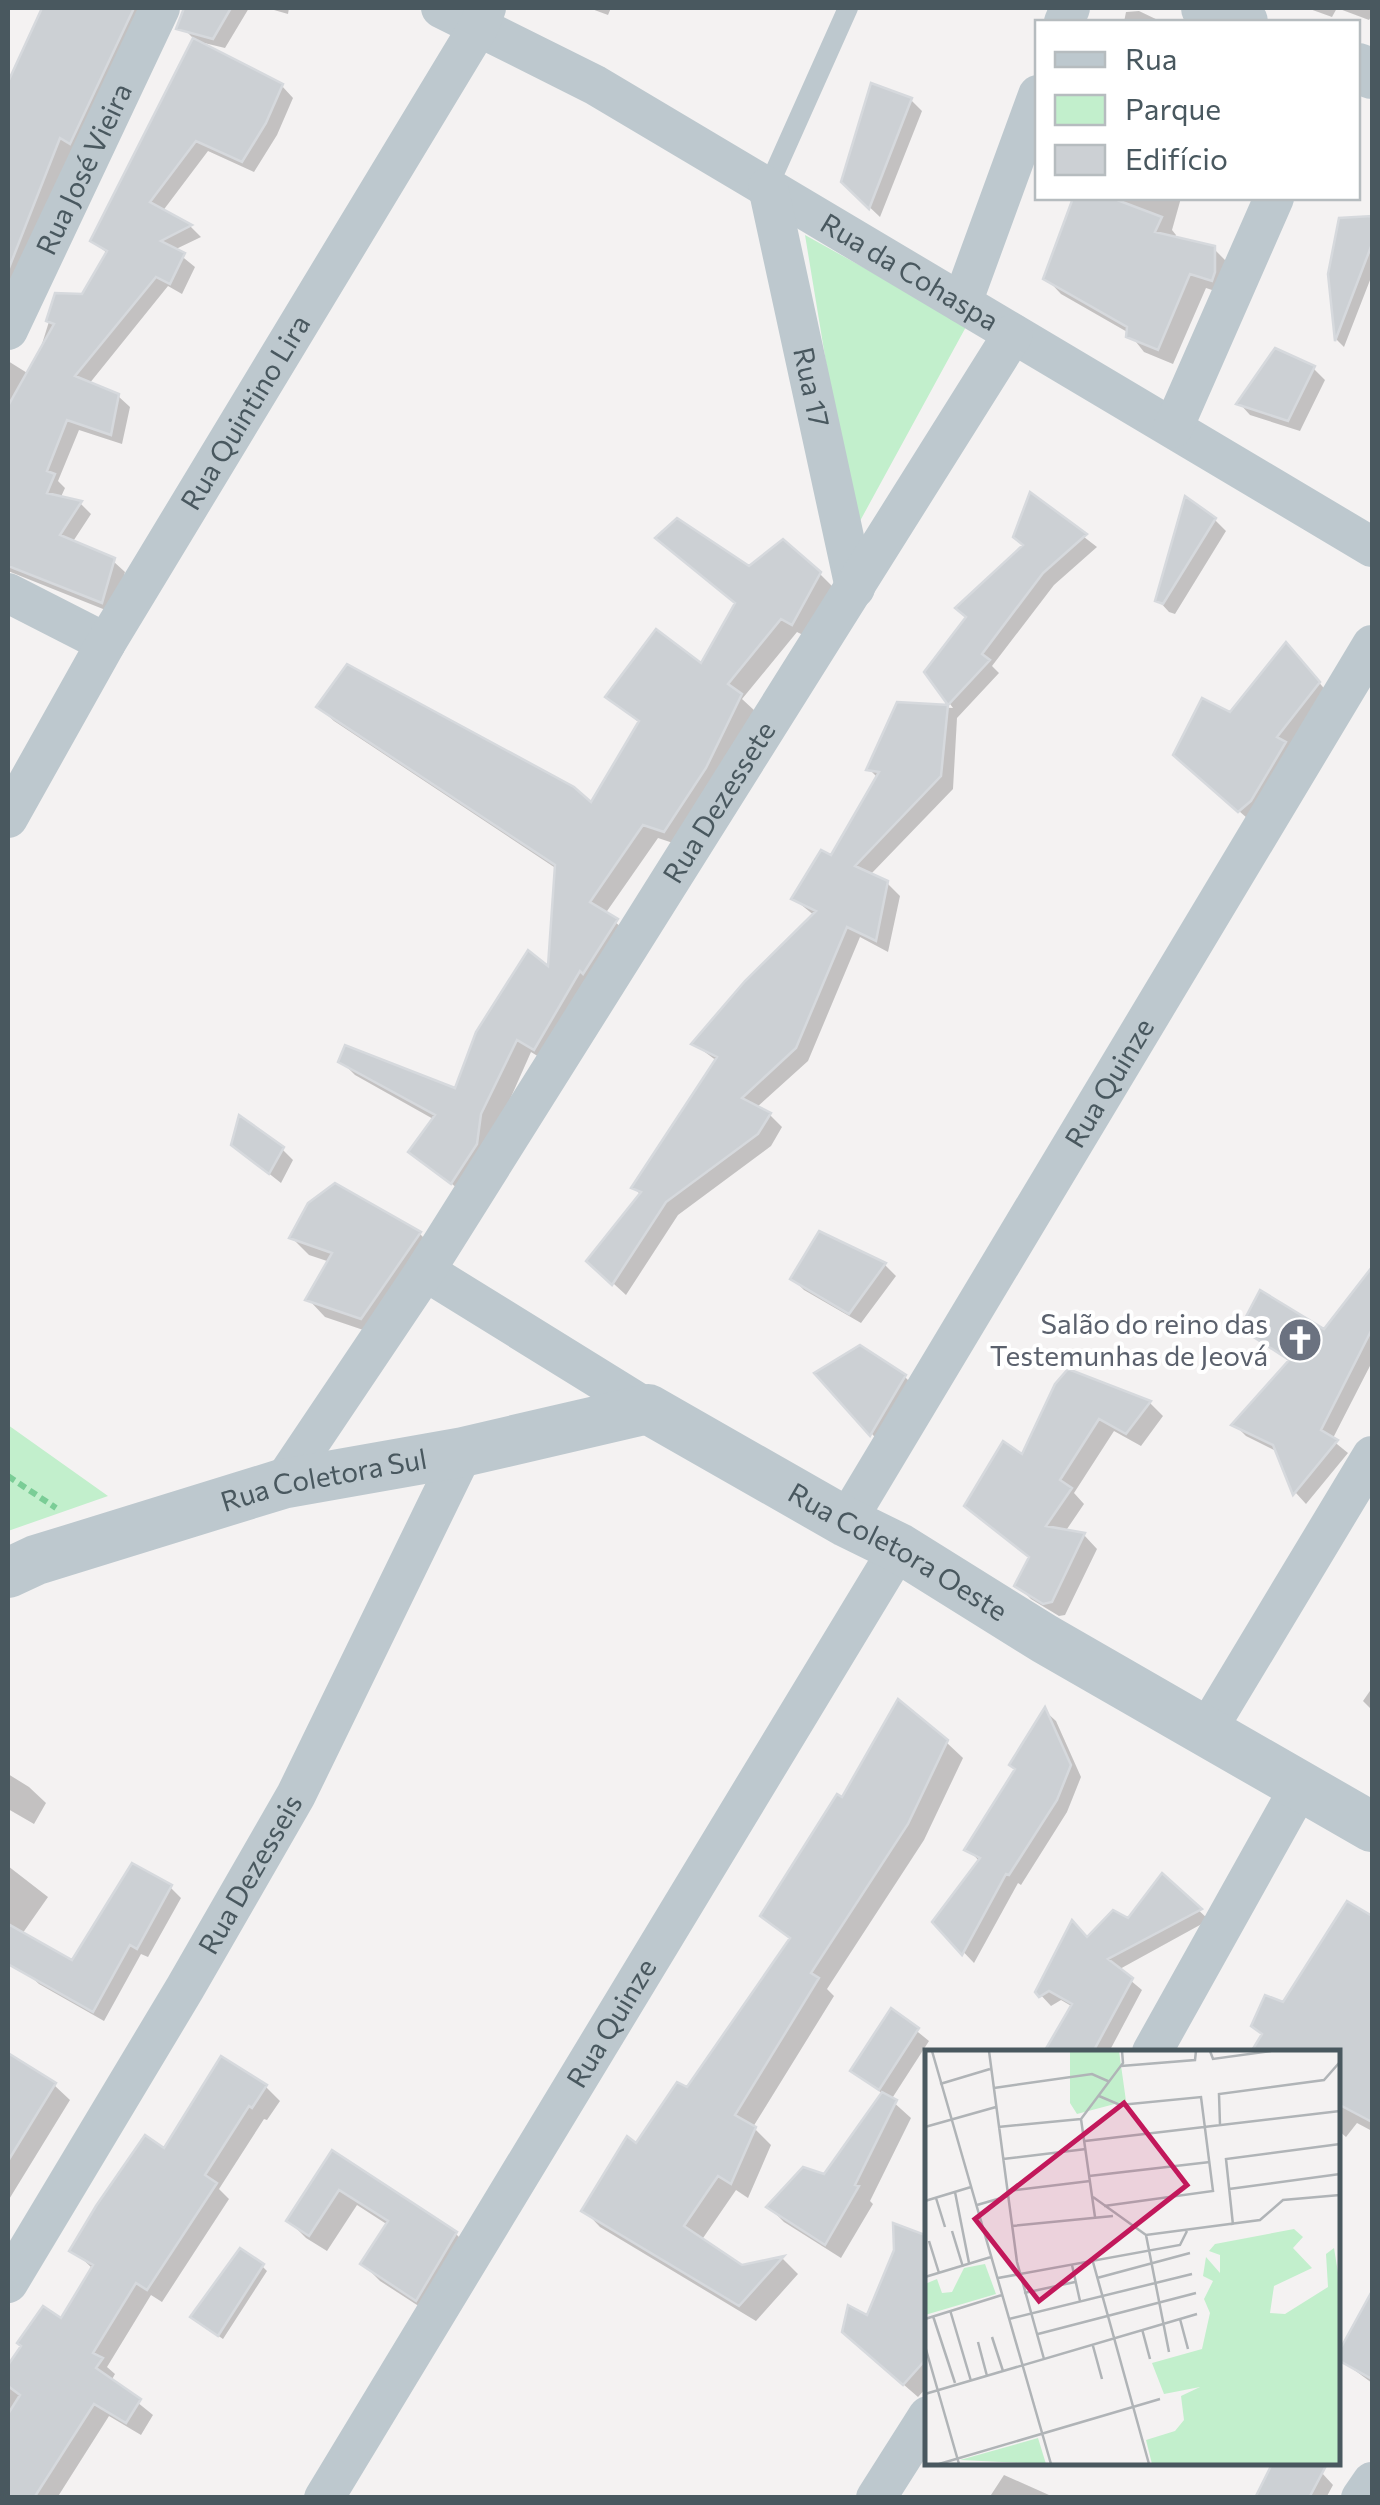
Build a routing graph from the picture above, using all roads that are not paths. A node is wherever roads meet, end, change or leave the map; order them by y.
1 (160, 8) edge
2 (442, 8) edge
3 (848, 8) edge
4 (1206, 8) edge
5 (482, 16) edge
6 (1238, 20) edge
7 (1035, 104) edge
8 (768, 187) junction
9 (1273, 200) edge
10 (962, 303) junction
11 (8, 330) edge
12 (1014, 334) junction
13 (1173, 428) junction
14 (1368, 529) edge
15 (854, 588) junction
16 (8, 593) edge
17 (106, 643) junction
18 (1372, 645) edge
19 (8, 818) edge
20 (425, 1271) junction
21 (648, 1409) junction
22 (462, 1452) junction
23 (1372, 1456) edge
24 (282, 1484) junction
25 (846, 1522) junction
26 (899, 1548) junction
27 (8, 1572) edge
28 (1207, 1730) junction
29 (1300, 1785) junction
30 (1372, 1827) edge
31 (1153, 2050) edge
32 (8, 2283) edge
33 (925, 2421) edge
34 (1372, 2482) edge
35 (324, 2498) edge
36 (876, 2498) edge
37 (1361, 2498) edge

1 - 11 street, Rua José Vieira
2 - 5 street, Rua da Cohaspa
3 - 8 lane
4 - 6 street
5 - 8 street, Rua da Cohaspa
5 - 17 street, Rua Quintino Lira
7 - 10 street
8 - 10 street, Rua da Cohaspa
8 - 15 street, Rua 17
9 - 13 street
10 - 12 street, Rua da Cohaspa
12 - 13 street, Rua da Cohaspa
12 - 15 street, Rua Dezessete
13 - 14 street, Rua da Cohaspa
15 - 20 street, Rua Dezessete
16 - 17 street
17 - 19 street, Rua Quintino Lira
18 - 25 street, Rua Quinze
20 - 21 street, Rua Coletora Oeste
20 - 24 street, Rua Dezessete
21 - 22 street, Rua Coletora Sul
21 - 25 street, Rua Coletora Oeste
22 - 24 street, Rua Coletora Sul
22 - 32 street, Rua Dezesseis
23 - 28 street
24 - 27 street, Rua Coletora Sul
25 - 26 street, Rua Coletora Oeste
26 - 28 street, Rua Coletora Oeste
26 - 35 street, Rua Quinze
28 - 29 street, Rua Coletora Oeste
29 - 30 street, Rua Coletora Oeste
29 - 31 street
33 - 36 street
34 - 37 street

